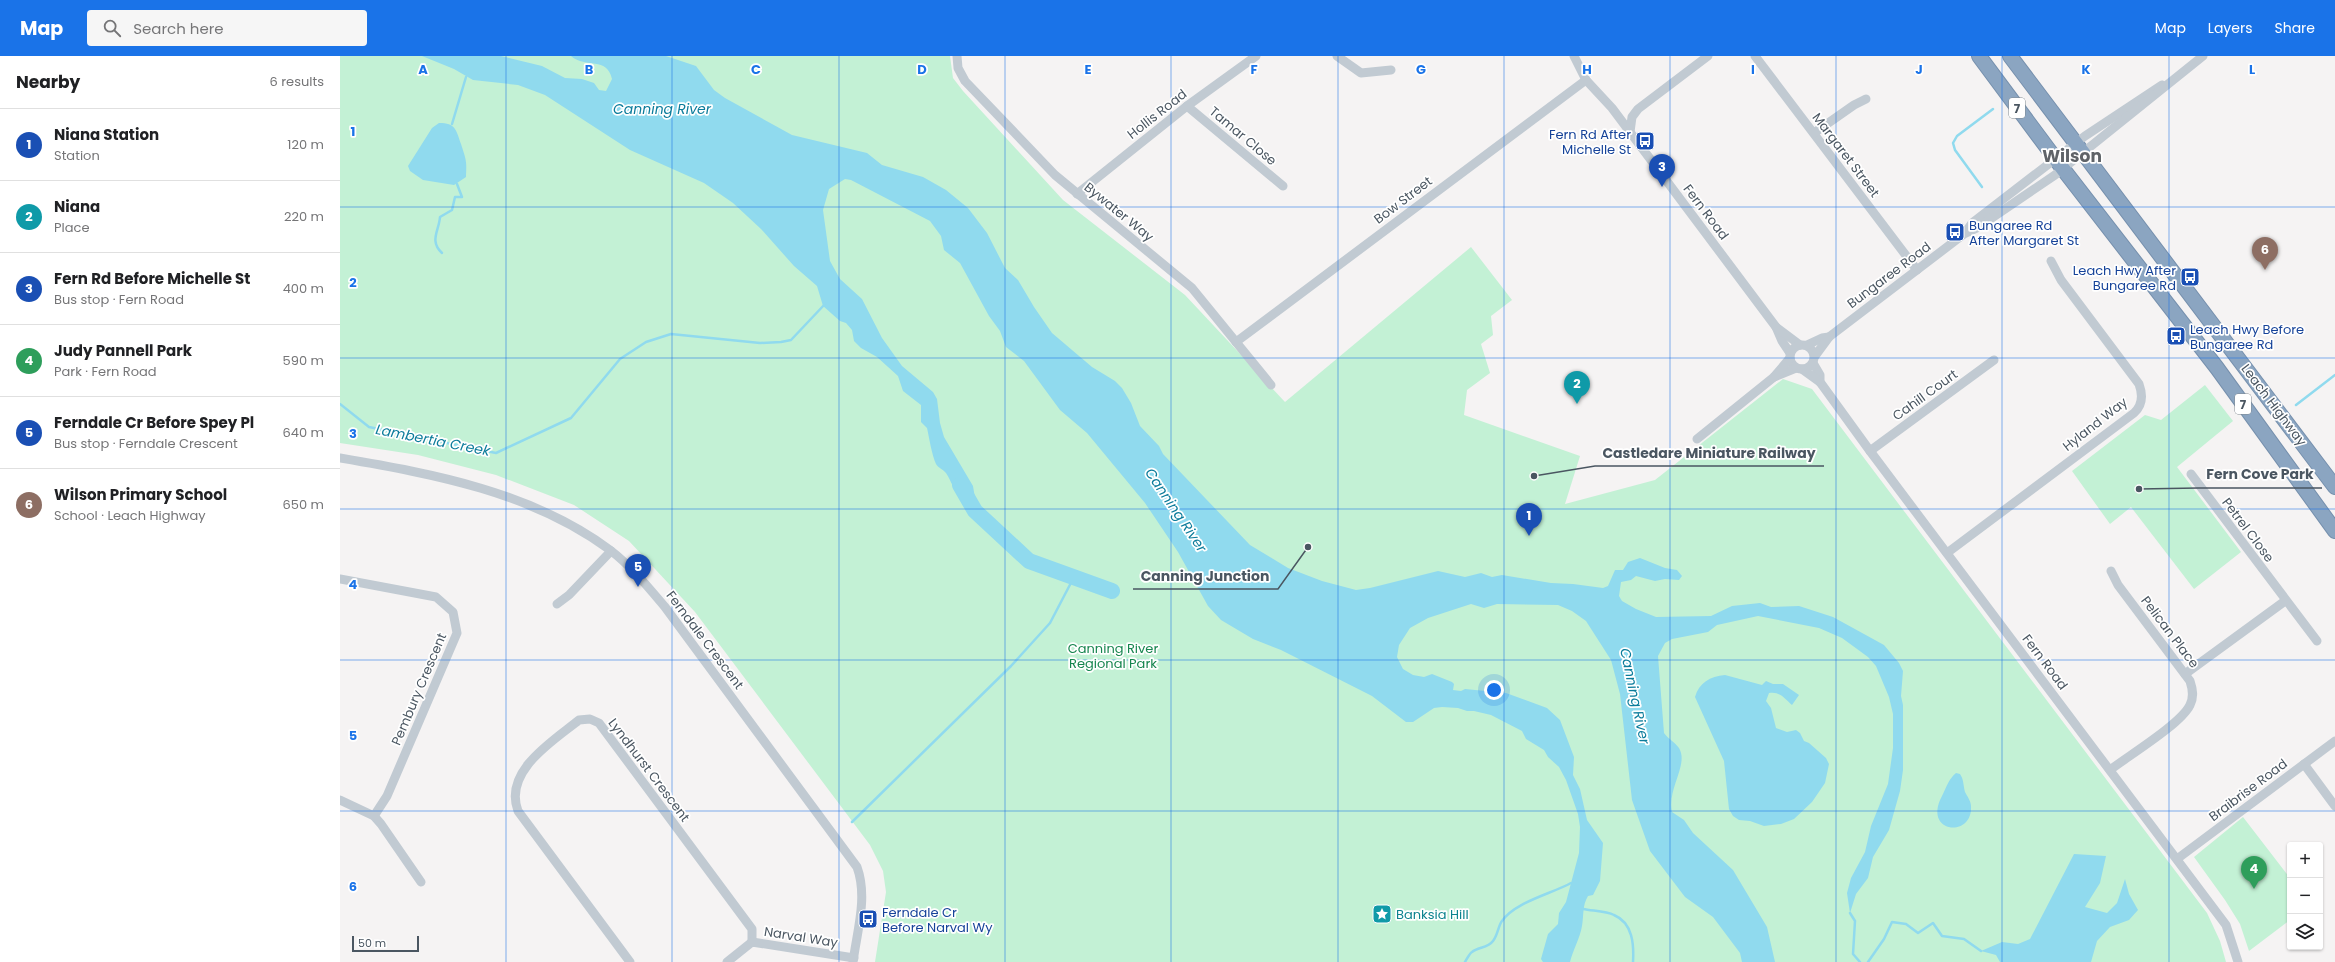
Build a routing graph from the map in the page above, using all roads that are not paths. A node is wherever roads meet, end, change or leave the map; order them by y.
1 (957, 56) edge
2 (1256, 56) edge
3 (1337, 56) edge
4 (1574, 56) edge
5 (1708, 56) edge
6 (1755, 56) edge
7 (1979, 56) edge
8 (2010, 56) edge
9 (2203, 56) edge
10 (1391, 70) dead end
11 (1586, 80) junction
12 (1866, 99) dead end
13 (1187, 106) junction
14 (1630, 132) junction
15 (1814, 133) junction
16 (2079, 149) junction
17 (2059, 164) junction
18 (1283, 186) dead end
19 (1077, 194) junction
20 (2051, 261) dead end
21 (1917, 270) junction
22 (1776, 327) junction
23 (1829, 337) junction
24 (1236, 342) junction
25 (1803, 345) junction
26 (1790, 355) junction
27 (1814, 359) junction
28 (1994, 360) dead end
29 (1799, 369) junction
30 (1774, 377) junction
31 (1820, 382) junction
32 (1271, 385) dead end
33 (1696, 439) dead end
34 (1870, 451) junction
35 (340, 461) edge
36 (2191, 474) dead end
37 (2335, 487) edge
38 (2335, 531) edge
39 (611, 551) junction
40 (1947, 553) junction
41 (2111, 571) dead end
42 (340, 579) edge
43 (2285, 601) junction
44 (558, 604) dead end
45 (2316, 641) dead end
46 (2185, 674) junction
47 (2335, 741) edge
48 (2304, 764) junction
49 (2110, 770) junction
50 (340, 800) edge
51 (2335, 806) edge
52 (374, 816) junction
53 (2177, 860) junction
54 (422, 882) dead end
55 (752, 942) junction
56 (854, 960) edge
57 (630, 962) edge
58 (727, 962) edge
59 (2238, 962) edge

1 - 19 street, Bywater Way
2 - 13 street, Hollis Road
3 - 10 street
4 - 11 street, Fern Road
5 - 14 street
6 - 15 street, Margaret Street
7 - 17 highway, Leach Highway / 7
8 - 16 highway, Leach Highway / 7
9 - 16 street, Bungaree Road
11 - 14 street, Fern Road
11 - 24 street, Bow Street
12 - 15 street
13 - 18 street, Tamar Close
13 - 19 street, Hollis Road
14 - 22 street, Fern Road
15 - 21 street, Margaret Street
16 - 17 street, Bungaree Road
16 - 37 highway, Leach Highway / 7
17 - 21 street, Bungaree Road
17 - 38 highway, Leach Highway / 7
19 - 24 street, Bywater Way
20 - 40 street, Hyland Way
21 - 23 street, Bungaree Road
22 - 25 street, Fern Road
22 - 26 street, Fern Road
23 - 25 street, Bungaree Road
23 - 27 street, Bungaree Road
24 - 32 street, Bywater Way
25 - 26 street
25 - 27 street
26 - 29 street
26 - 30 street
27 - 29 street
27 - 31 street, Fern Road
28 - 34 street, Cahill Court
29 - 30 street
29 - 31 street, Fern Road
30 - 33 street
31 - 34 street, Fern Road
34 - 40 street, Fern Road
35 - 39 street, Ferndale Crescent
36 - 43 street, Petrel Close
39 - 44 street
39 - 56 street, Ferndale Crescent
40 - 49 street, Fern Road
41 - 46 street, Pelican Place
42 - 52 street, Pembury Crescent
43 - 45 street, Petrel Close
43 - 46 street
46 - 49 street, Pelican Place
47 - 48 street, Braibrise Road
48 - 51 street
48 - 53 street, Braibrise Road
49 - 53 street, Fern Road
50 - 52 street
52 - 54 street
53 - 59 street, Fern Road
55 - 56 street, Narval Way
55 - 57 street, Lyndhurst Crescent
55 - 58 street, Narval Way

